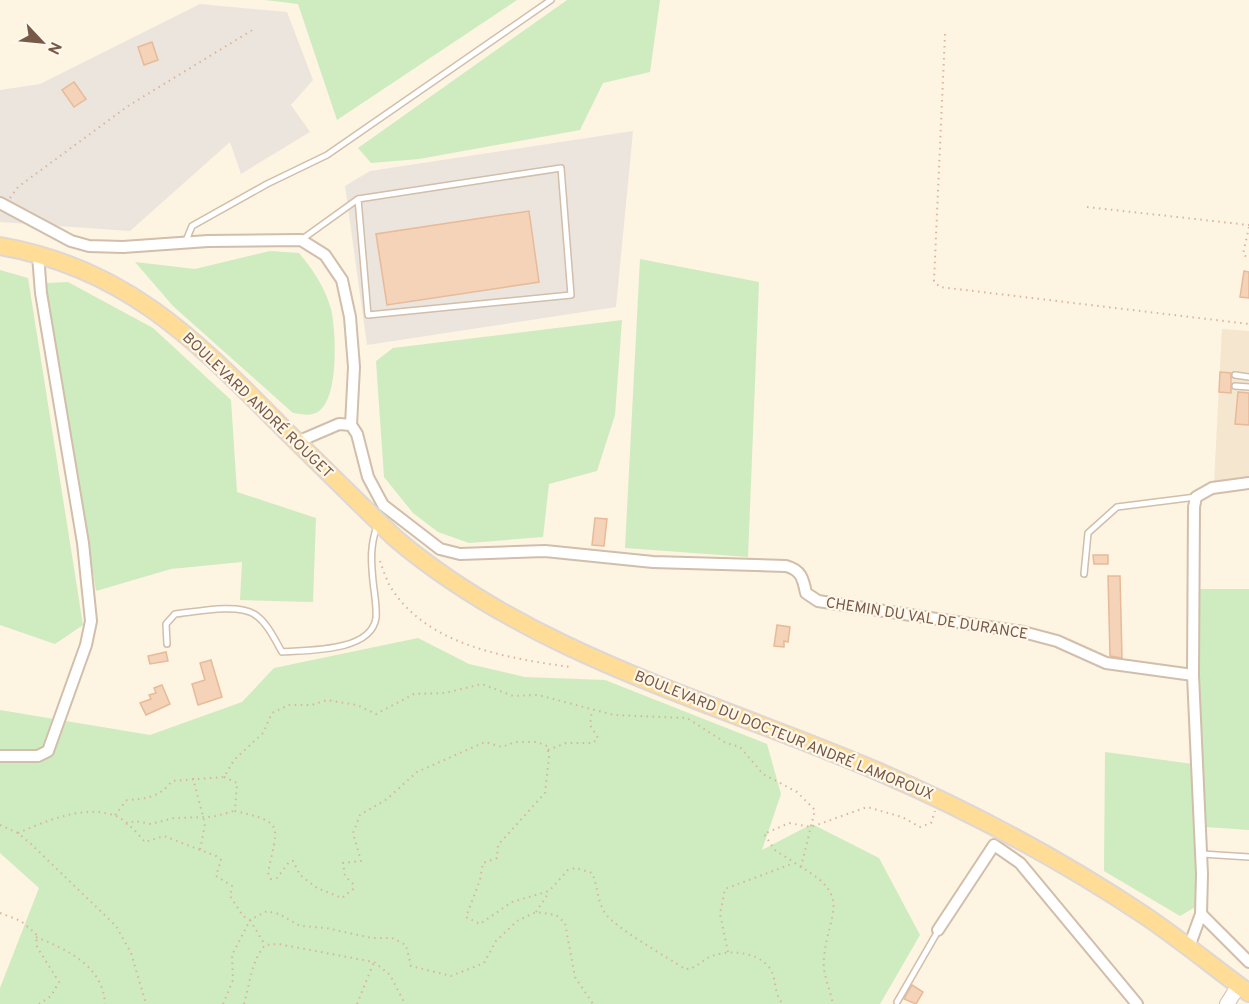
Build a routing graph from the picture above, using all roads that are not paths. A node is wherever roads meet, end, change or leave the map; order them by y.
1 (550, 0) edge
2 (358, 199) junction
3 (3, 204) edge
4 (301, 240) junction
5 (185, 243) junction
6 (0, 246) edge
7 (38, 255) junction
8 (1235, 375) dead end
9 (1249, 377) edge
10 (1235, 386) dead end
11 (1249, 387) edge
12 (351, 425) junction
13 (297, 442) junction
14 (1249, 483) edge
15 (1196, 497) junction
16 (379, 522) junction
17 (1084, 574) dead end
18 (462, 588) joint
19 (167, 644) dead end
20 (1193, 675) junction
21 (0, 756) edge
22 (1202, 854) junction
23 (1249, 857) edge
24 (1201, 914) junction
25 (938, 930) joint
26 (1189, 947) junction
27 (1249, 962) edge
28 (1244, 989) edge
29 (897, 1002) dead end
30 (1137, 1004) edge
31 (1227, 1004) edge

1 - 5 lane
2 - 2 lane
2 - 4 lane
3 - 5 street
4 - 5 street
4 - 12 street
6 - 7 main road, BOULEVARD ANDRÉ ROUGET
7 - 13 main road, BOULEVARD ANDRÉ ROUGET
7 - 21 street
8 - 9 lane
10 - 11 lane
12 - 13 street
12 - 20 street, CHEMIN DU VAL DE DURANCE
13 - 16 main road, BOULEVARD ANDRÉ ROUGET
14 - 15 street
15 - 17 lane
15 - 20 street
16 - 18 main road, BOULEVARD ANDRÉ ROUGET
16 - 19 lane
18 - 26 main road, BOULEVARD DU DOCTEUR ANDRÉ LAMOROUX
20 - 22 street
22 - 23 lane
22 - 24 street
24 - 26 street
24 - 27 street
25 - 29 lane
25 - 30 street
26 - 28 main road, BOULEVARD DU DOCTEUR ANDRÉ LAMOROUX
28 - 31 street

